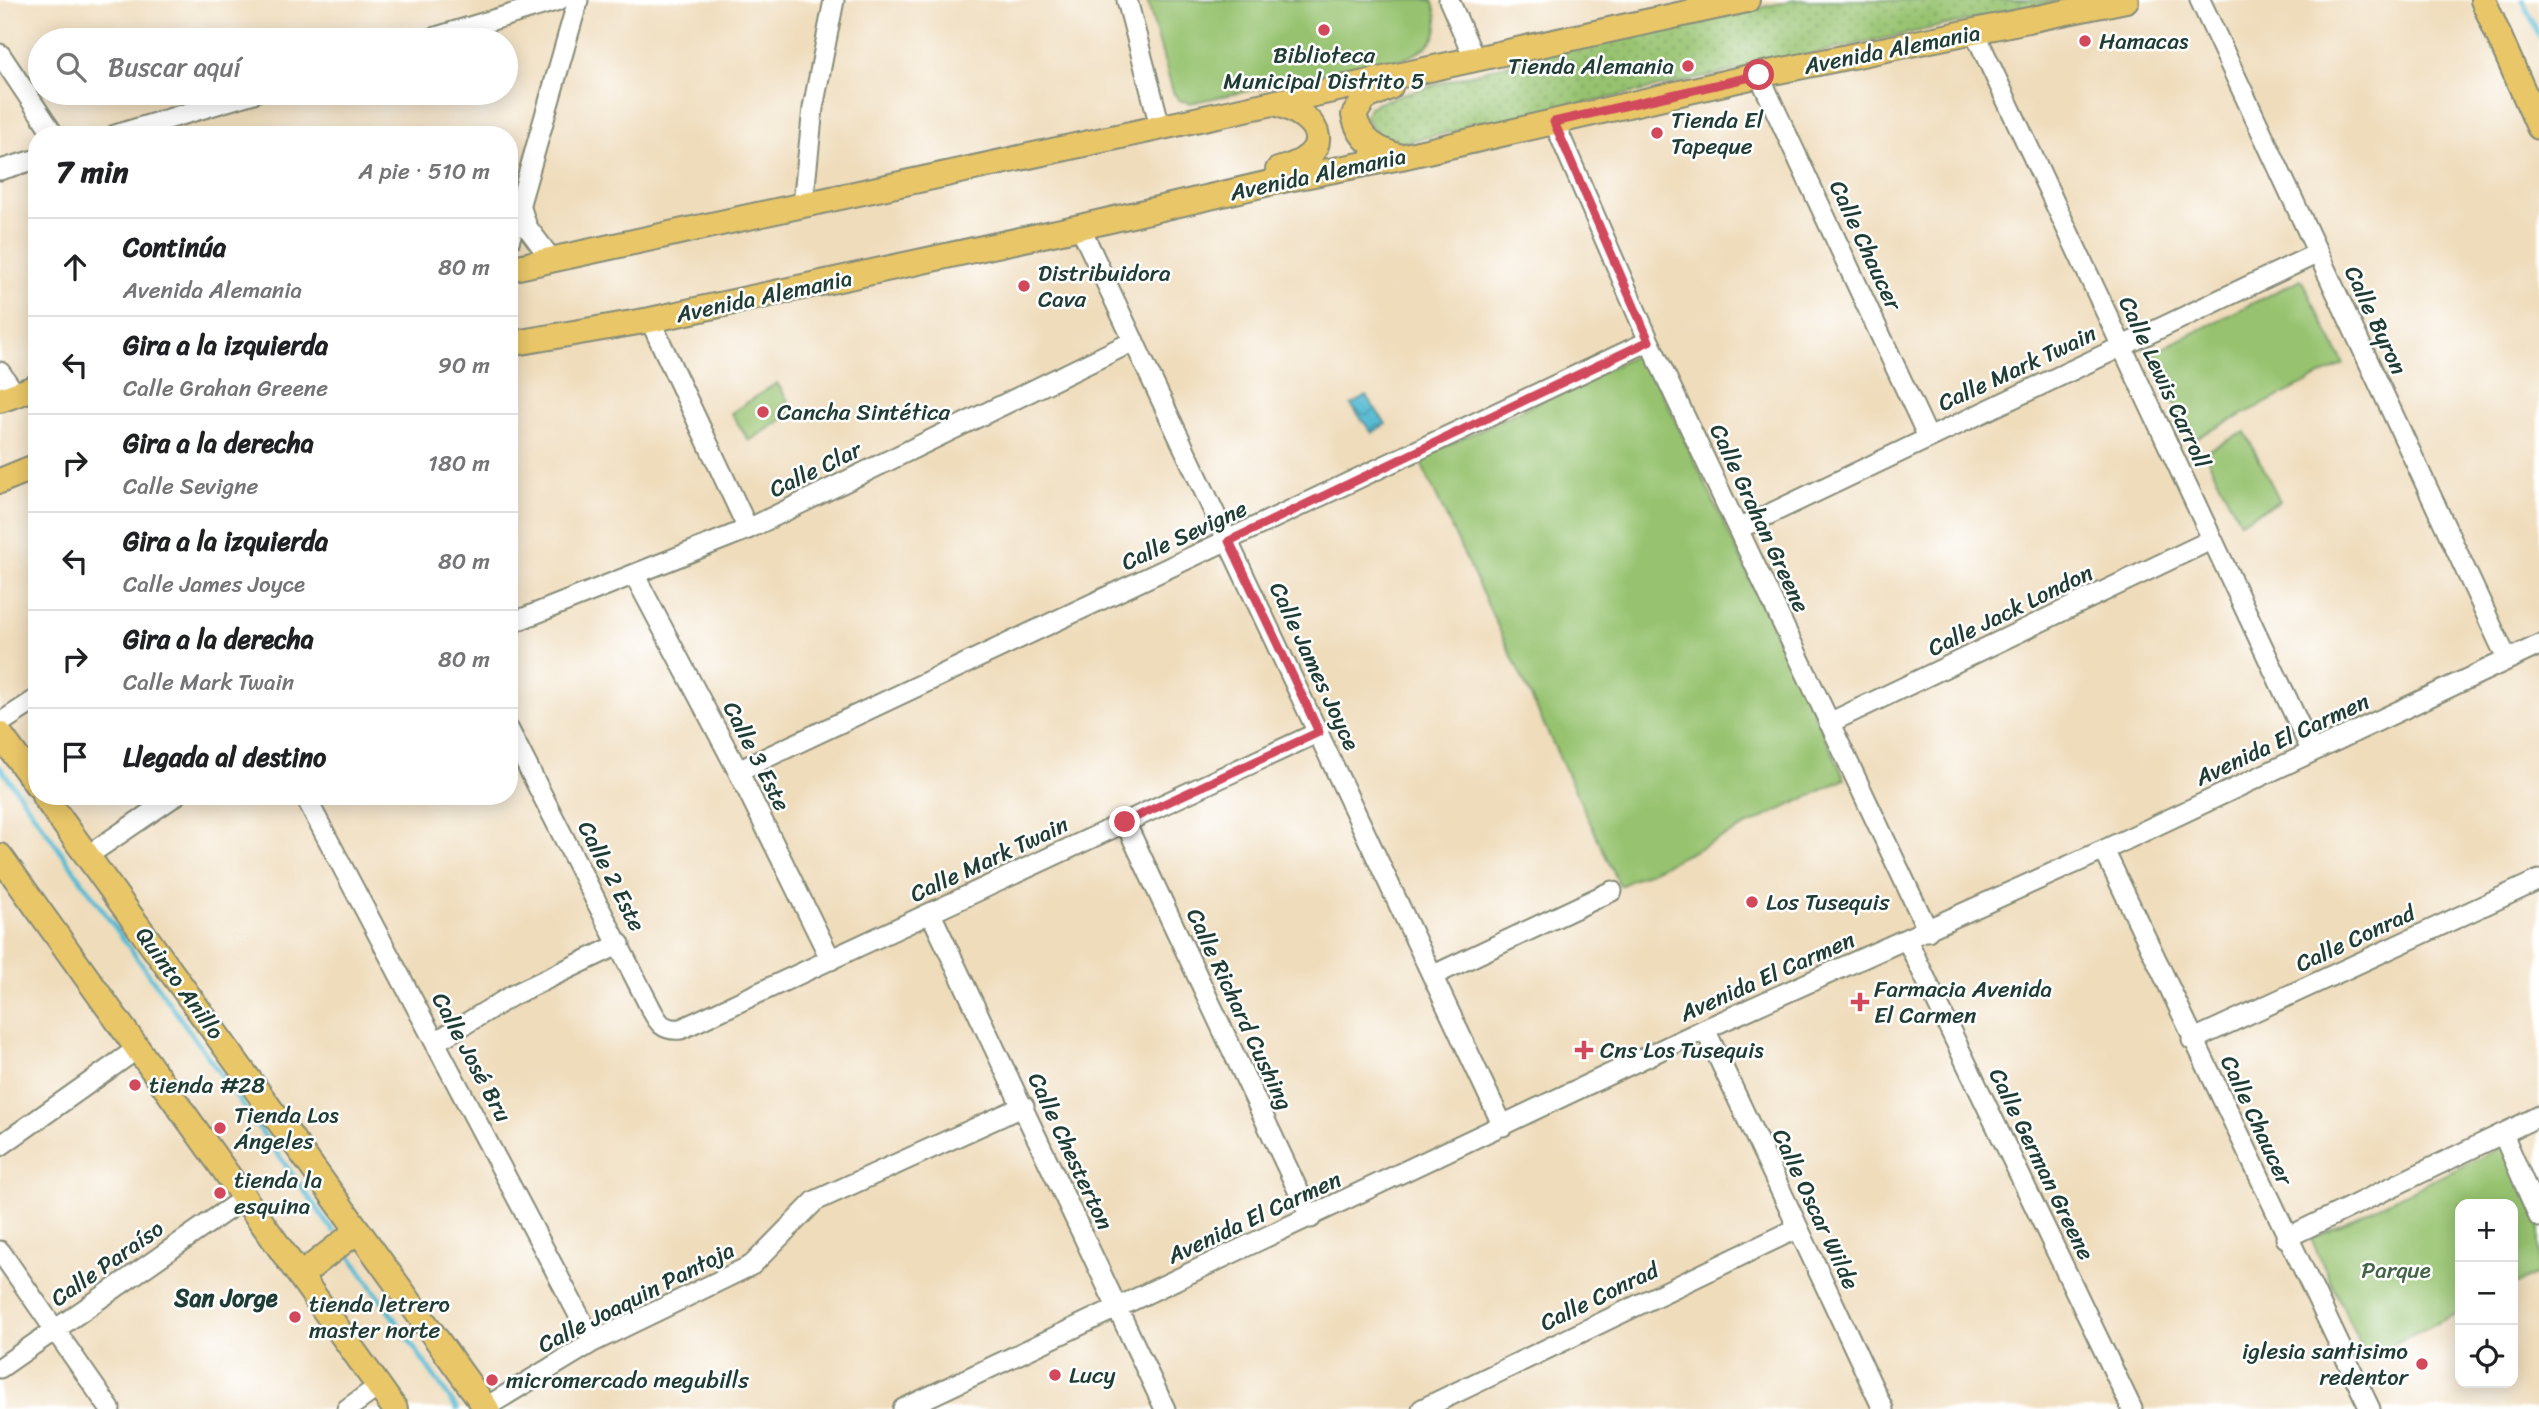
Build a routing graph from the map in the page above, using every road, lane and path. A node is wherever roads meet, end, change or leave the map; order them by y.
1 (559, 0) edge
2 (578, 0) edge
3 (834, 0) edge
4 (1127, 0) edge
5 (1449, 0) edge
6 (2126, 0) edge
7 (2200, 0) edge
8 (2483, 0) edge
9 (1735, 1) edge
10 (466, 28) edge
11 (1975, 33) junction
12 (0, 54) edge
13 (1475, 60) junction
14 (1439, 67) junction
15 (1759, 75) junction
16 (28, 96) edge
17 (1274, 103) junction
18 (34, 105) edge
19 (214, 105) edge
20 (1554, 122) junction
21 (48, 126) edge
22 (145, 126) edge
23 (1160, 126) junction
24 (2539, 127) edge
25 (1401, 157) junction
26 (28, 162) edge
27 (0, 170) edge
28 (803, 205) junction
29 (1175, 205) junction
30 (521, 208) junction
31 (518, 216) edge
32 (1080, 227) junction
33 (2318, 253) junction
34 (552, 260) junction
35 (518, 267) edge
36 (650, 320) junction
37 (1134, 341) junction
38 (1649, 341) junction
39 (518, 342) edge
40 (2120, 346) junction
41 (0, 372) edge
42 (18, 394) edge
43 (1928, 437) junction
44 (28, 469) edge
45 (4, 476) edge
46 (748, 529) junction
47 (1738, 529) junction
48 (2211, 540) junction
49 (1229, 541) junction
50 (635, 576) junction
51 (518, 621) edge
52 (2539, 645) edge
53 (2507, 659) junction
54 (28, 705) edge
55 (0, 723) edge
56 (1829, 723) junction
57 (1319, 732) junction
58 (0, 734) edge
59 (518, 747) edge
60 (2312, 752) junction
61 (738, 771) junction
62 (28, 773) edge
63 (51, 805) edge
64 (162, 805) edge
65 (310, 805) edge
66 (1125, 822) junction
67 (2104, 850) junction
68 (0, 856) edge
69 (88, 856) junction
70 (2539, 880) edge
71 (1612, 891) dead end
72 (931, 914) junction
73 (1928, 931) junction
74 (1907, 940) junction
75 (620, 944) junction
76 (831, 960) junction
77 (1434, 975) junction
78 (681, 1029) joint
79 (1705, 1029) junction
80 (2192, 1040) junction
81 (437, 1041) junction
82 (137, 1049) junction
83 (1024, 1106) junction
84 (2539, 1116) edge
85 (1503, 1126) junction
86 (2503, 1134) junction
87 (0, 1146) edge
88 (243, 1199) junction
89 (2539, 1217) edge
90 (1311, 1218) junction
91 (1798, 1228) junction
92 (357, 1231) junction
93 (2286, 1238) junction
94 (0, 1251) edge
95 (301, 1275) junction
96 (1116, 1307) junction
97 (53, 1330) junction
98 (593, 1342) junction
99 (0, 1368) edge
100 (379, 1386) junction
101 (915, 1406) edge
102 (486, 1408) edge
103 (110, 1409) edge
104 (347, 1409) edge
105 (395, 1409) edge
106 (1165, 1409) edge
107 (1422, 1409) edge
108 (1882, 1409) edge
109 (2132, 1409) edge
110 (2370, 1409) edge

1 - 10 street
2 - 30 street
3 - 28 street
4 - 23 street
5 - 13 street
6 - 11 main road, Avenida Alemania
7 - 33 street, Calle Byron
8 - 24 main road
9 - 13 main road
11 - 15 main road, Avenida Alemania
11 - 40 street, Calle Lewis Carroll
12 - 16 street
13 - 14 main road
14 - 17 main road
14 - 25 main road
15 - 20 main road, Avenida Alemania
15 - 43 street, Calle Chaucer
17 - 23 main road
17 - 29 main road
18 - 21 street
19 - 22 street
20 - 25 main road, Avenida Alemania
20 - 38 street, Calle Grahan Greene
23 - 28 main road
25 - 29 main road, Avenida Alemania
26 - 27 street
28 - 34 main road
29 - 32 main road, Avenida Alemania
30 - 31 street
30 - 34 street
32 - 36 main road, Avenida Alemania
32 - 37 street, Calle James Joyce
33 - 40 street, Calle Mark Twain
33 - 53 street, Calle Byron
34 - 35 main road
36 - 39 main road, Avenida Alemania
36 - 46 street
37 - 46 street, Calle Clar
37 - 49 street, Calle James Joyce
38 - 47 street, Calle Grahan Greene
38 - 49 street, Calle Sevigne
40 - 43 street, Calle Mark Twain
40 - 48 street, Calle Lewis Carroll
41 - 42 street
43 - 47 street, Calle Mark Twain
44 - 45 main road
46 - 50 street, Calle Clar
47 - 56 street, Calle Grahan Greene
48 - 56 street, Calle Jack London
48 - 60 street, Calle Lewis Carroll
49 - 57 street, Calle James Joyce
49 - 61 street, Calle Sevigne
50 - 51 street, Calle Clar
50 - 61 street, Calle 3 Este
52 - 53 street, Avenida El Carmen
53 - 60 street, Avenida El Carmen
54 - 55 street
56 - 73 street, Calle Grahan Greene
57 - 66 street, Calle Mark Twain
57 - 77 street, Calle James Joyce
58 - 62 main road
59 - 75 street, Calle 2 Este
60 - 67 street, Avenida El Carmen
61 - 76 street, Calle 3 Este
63 - 69 main road, Quinto Anillo
64 - 69 street
65 - 81 street, Calle José Bru
66 - 72 street, Calle Mark Twain
66 - 90 street, Calle Richard Cushing
67 - 73 street, Avenida El Carmen
67 - 80 street, Calle Chaucer
68 - 82 main road
69 - 92 main road, Quinto Anillo
70 - 80 street, Calle Conrad
71 - 77 street
72 - 76 street, Calle Mark Twain
72 - 83 street, Calle Chesterton
73 - 74 street, Avenida El Carmen
74 - 79 street, Avenida El Carmen
74 - 109 street, Calle German Greene
75 - 78 street, Calle 2 Este
75 - 81 street
76 - 78 street, Calle Mark Twain
77 - 85 street, Calle James Joyce
79 - 85 street, Avenida El Carmen
79 - 91 street, Calle Oscar Wilde
80 - 93 street, Calle Chaucer
81 - 98 street, Calle José Bru
82 - 87 street
82 - 88 main road
83 - 96 street, Calle Chesterton
83 - 98 street, Calle Joaquin Pantoja
84 - 86 street
85 - 90 street, Avenida El Carmen
86 - 89 street
86 - 93 street
88 - 95 main road
88 - 97 street, Calle Paraíso
90 - 96 street, Avenida El Carmen
91 - 107 street, Calle Conrad
91 - 108 street, Calle Oscar Wilde
92 - 95 main road
92 - 102 main road, Quinto Anillo
93 - 110 street, Calle Chaucer
94 - 97 street
95 - 100 main road
96 - 101 street, Avenida El Carmen
96 - 106 street, Calle Chesterton
97 - 99 street, Calle Paraíso
97 - 103 street
98 - 102 street, Calle Joaquin Pantoja
100 - 104 street
100 - 105 main road

